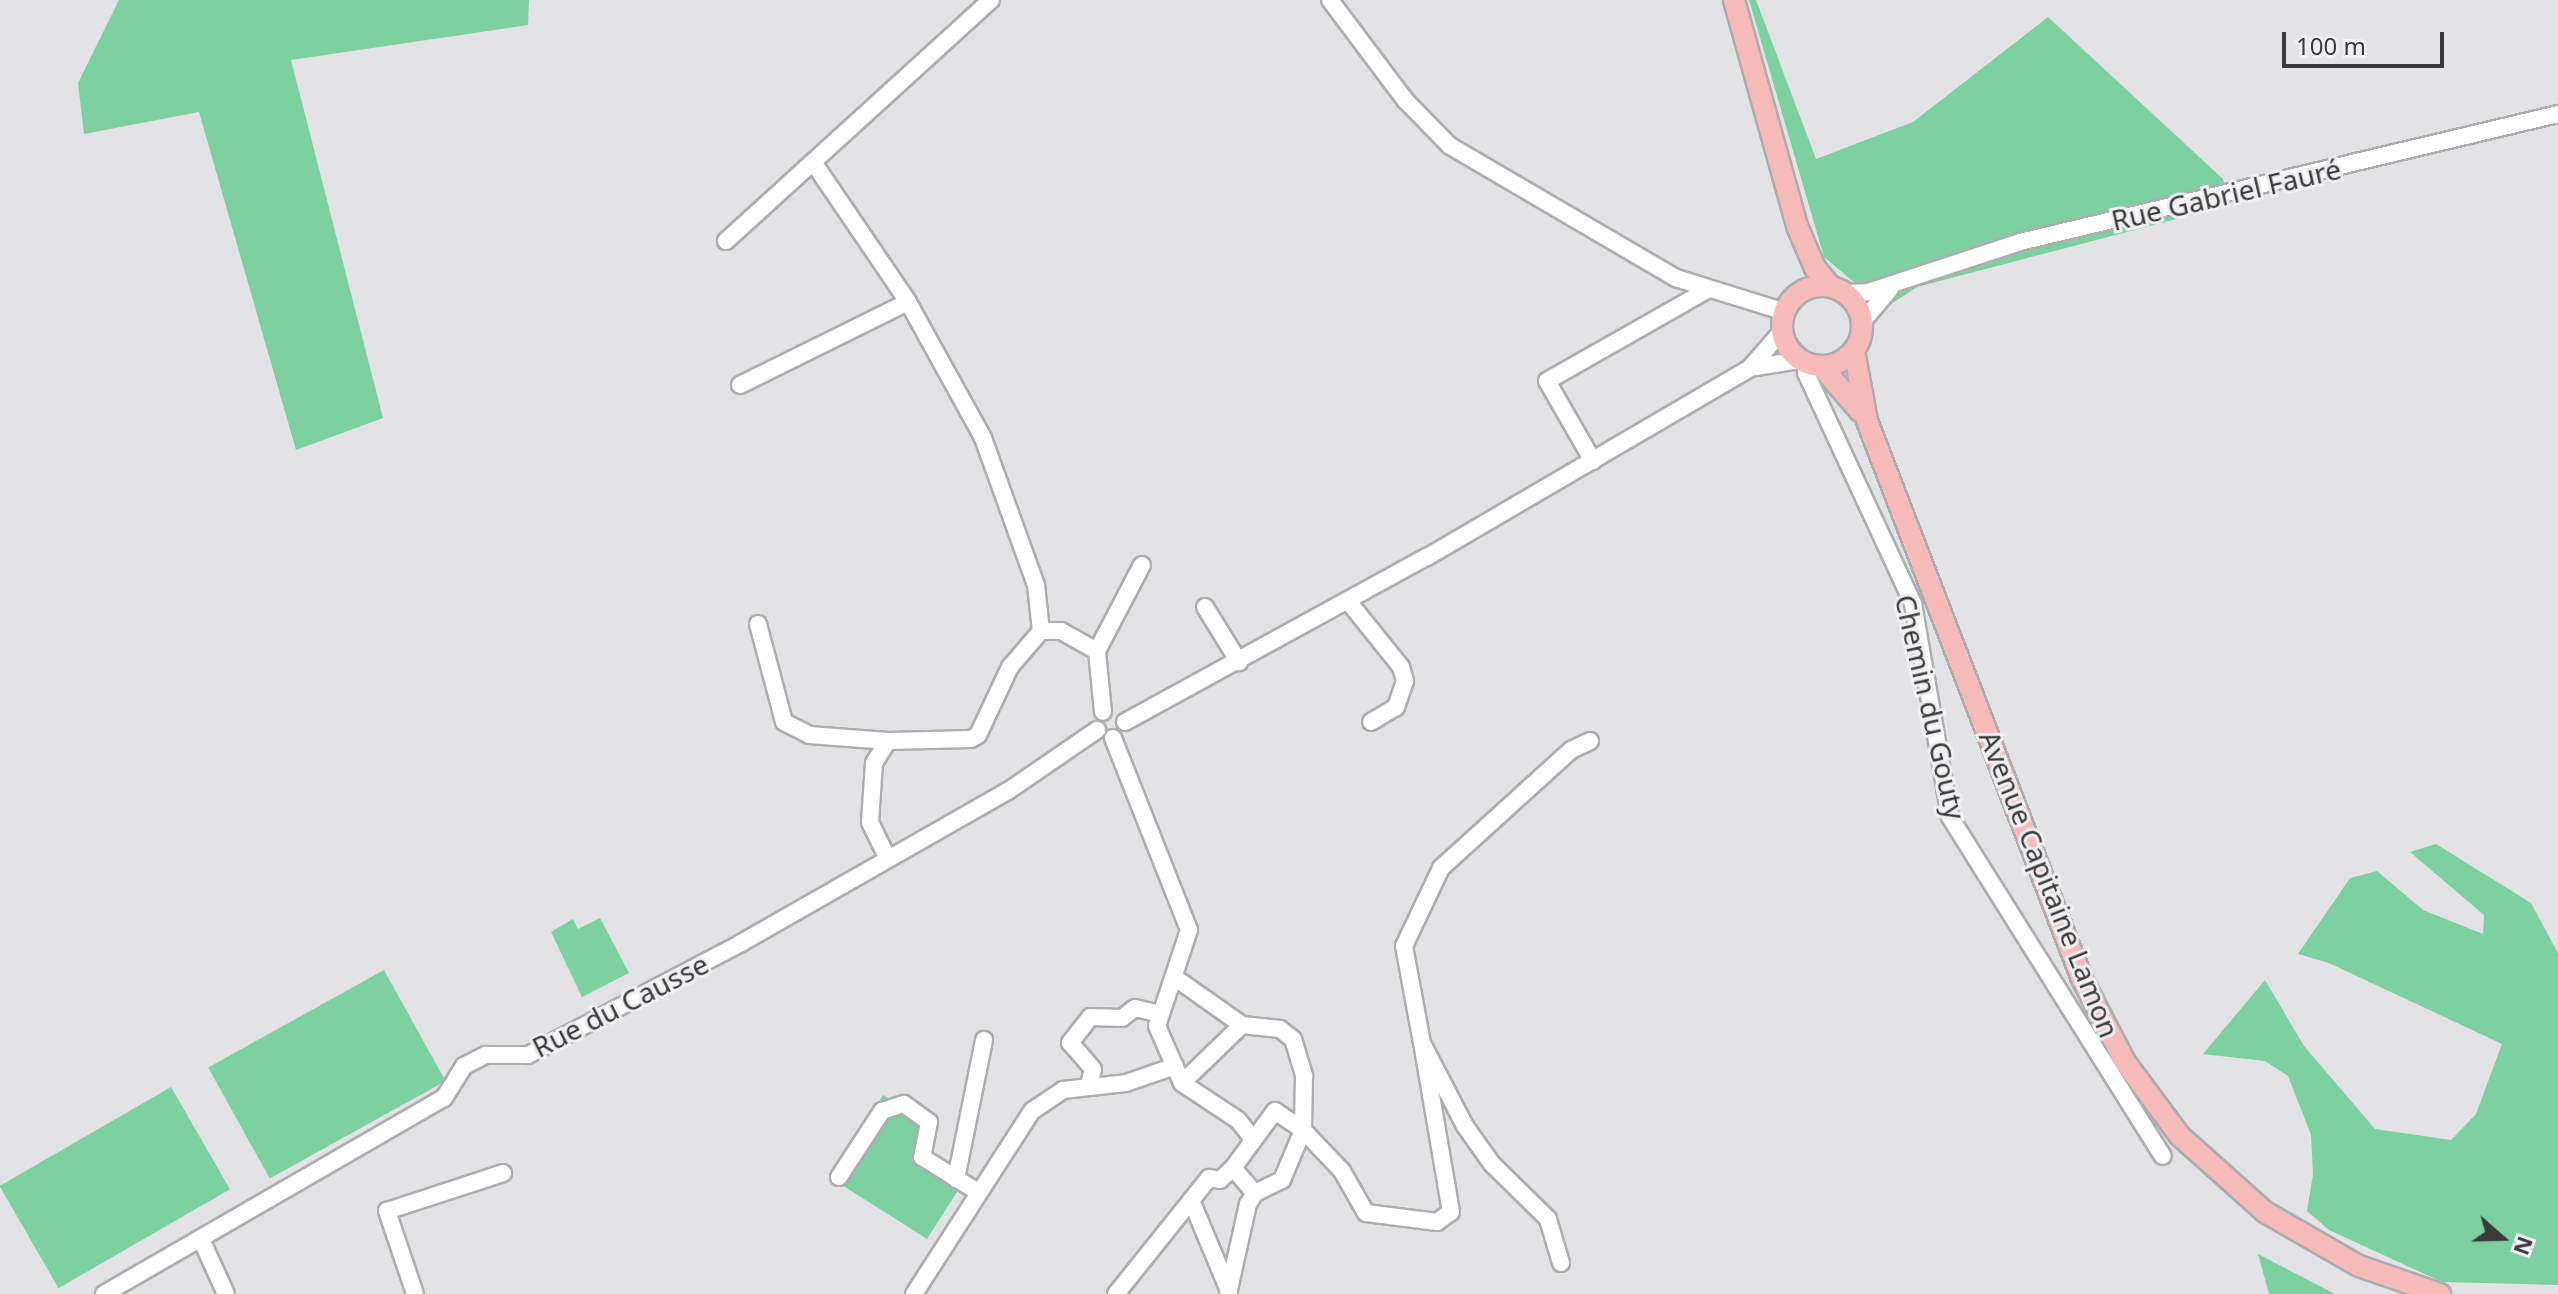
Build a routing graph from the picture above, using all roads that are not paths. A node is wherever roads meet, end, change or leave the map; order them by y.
1 (991, 0) edge
2 (1330, 0) edge
3 (1734, 0) edge
4 (2558, 114) edge
5 (813, 162) junction
6 (1797, 226) junction
7 (726, 241) dead end
8 (1898, 283) junction
9 (1709, 289) junction
10 (1838, 290) junction
11 (908, 302) junction
12 (1788, 313) junction
13 (1862, 322) junction
14 (1854, 350) junction
15 (1810, 363) junction
16 (1750, 368) junction
17 (740, 385) dead end
18 (1867, 421) junction
19 (1593, 461) junction
20 (1142, 565) dead end
21 (1348, 601) junction
22 (1205, 607) dead end
23 (758, 624) dead end
24 (1041, 631) junction
25 (1097, 651) junction
26 (1239, 662) junction
27 (1103, 712) junction
28 (1125, 722) junction
29 (1371, 722) dead end
30 (1097, 730) junction
31 (1113, 738) junction
32 (888, 741) junction
33 (1590, 741) dead end
34 (887, 857) junction
35 (1174, 977) junction
36 (1157, 1013) junction
37 (1242, 1025) junction
38 (984, 1040) dead end
39 (1422, 1043) junction
40 (1175, 1066) junction
41 (1182, 1083) junction
42 (1089, 1085) junction
43 (1303, 1130) junction
44 (1253, 1139) junction
45 (2163, 1156) dead end
46 (1233, 1168) junction
47 (503, 1173) dead end
48 (839, 1177) dead end
49 (956, 1179) junction
50 (978, 1192) junction
51 (1255, 1193) junction
52 (1191, 1200) junction
53 (201, 1239) junction
54 (1561, 1263) dead end
55 (1228, 1292) edge
56 (104, 1294) edge
57 (226, 1294) edge
58 (415, 1294) edge
59 (914, 1294) edge
60 (1116, 1294) edge
61 (2440, 1294) edge

1 - 5 street
2 - 9 street
3 - 6 main road
4 - 8 street, Rue Gabriel Fauré
5 - 7 street
5 - 11 street
6 - 10 main road
6 - 12 main road
8 - 10 street, Rue Gabriel Fauré
8 - 13 street, Rue Gabriel Fauré
9 - 12 street
9 - 19 street
10 - 12 main road
10 - 13 main road
11 - 17 street
11 - 24 street
12 - 15 main road
12 - 16 street
13 - 14 main road
14 - 15 main road
14 - 18 main road, Avenue Capitaine Lamon
15 - 16 street
15 - 18 main road, Avenue Capitaine Lamon
15 - 45 street, Chemin du Gouty
16 - 19 street
18 - 61 main road, Avenue Capitaine Lamon
19 - 21 street
20 - 25 street
21 - 26 street
21 - 29 street
22 - 26 street
23 - 32 street
24 - 25 street
24 - 32 street
25 - 27 street
26 - 28 street
27 - 28 street
27 - 30 street
28 - 31 street
30 - 31 street
30 - 34 street, Rue du Causse
31 - 35 street
32 - 34 street
33 - 39 street
34 - 53 street, Rue du Causse
35 - 36 street
35 - 37 street
36 - 40 street
36 - 42 street
37 - 41 street
37 - 43 street
38 - 49 street
39 - 43 street
39 - 54 street
40 - 41 street
40 - 42 street
41 - 44 street
42 - 50 street
43 - 44 street
43 - 51 street
44 - 46 street
46 - 51 street
46 - 52 street
47 - 58 street
48 - 49 street
49 - 50 street
50 - 59 street
51 - 55 street
52 - 55 street
52 - 60 street
53 - 56 street, Rue du Causse
53 - 57 street

